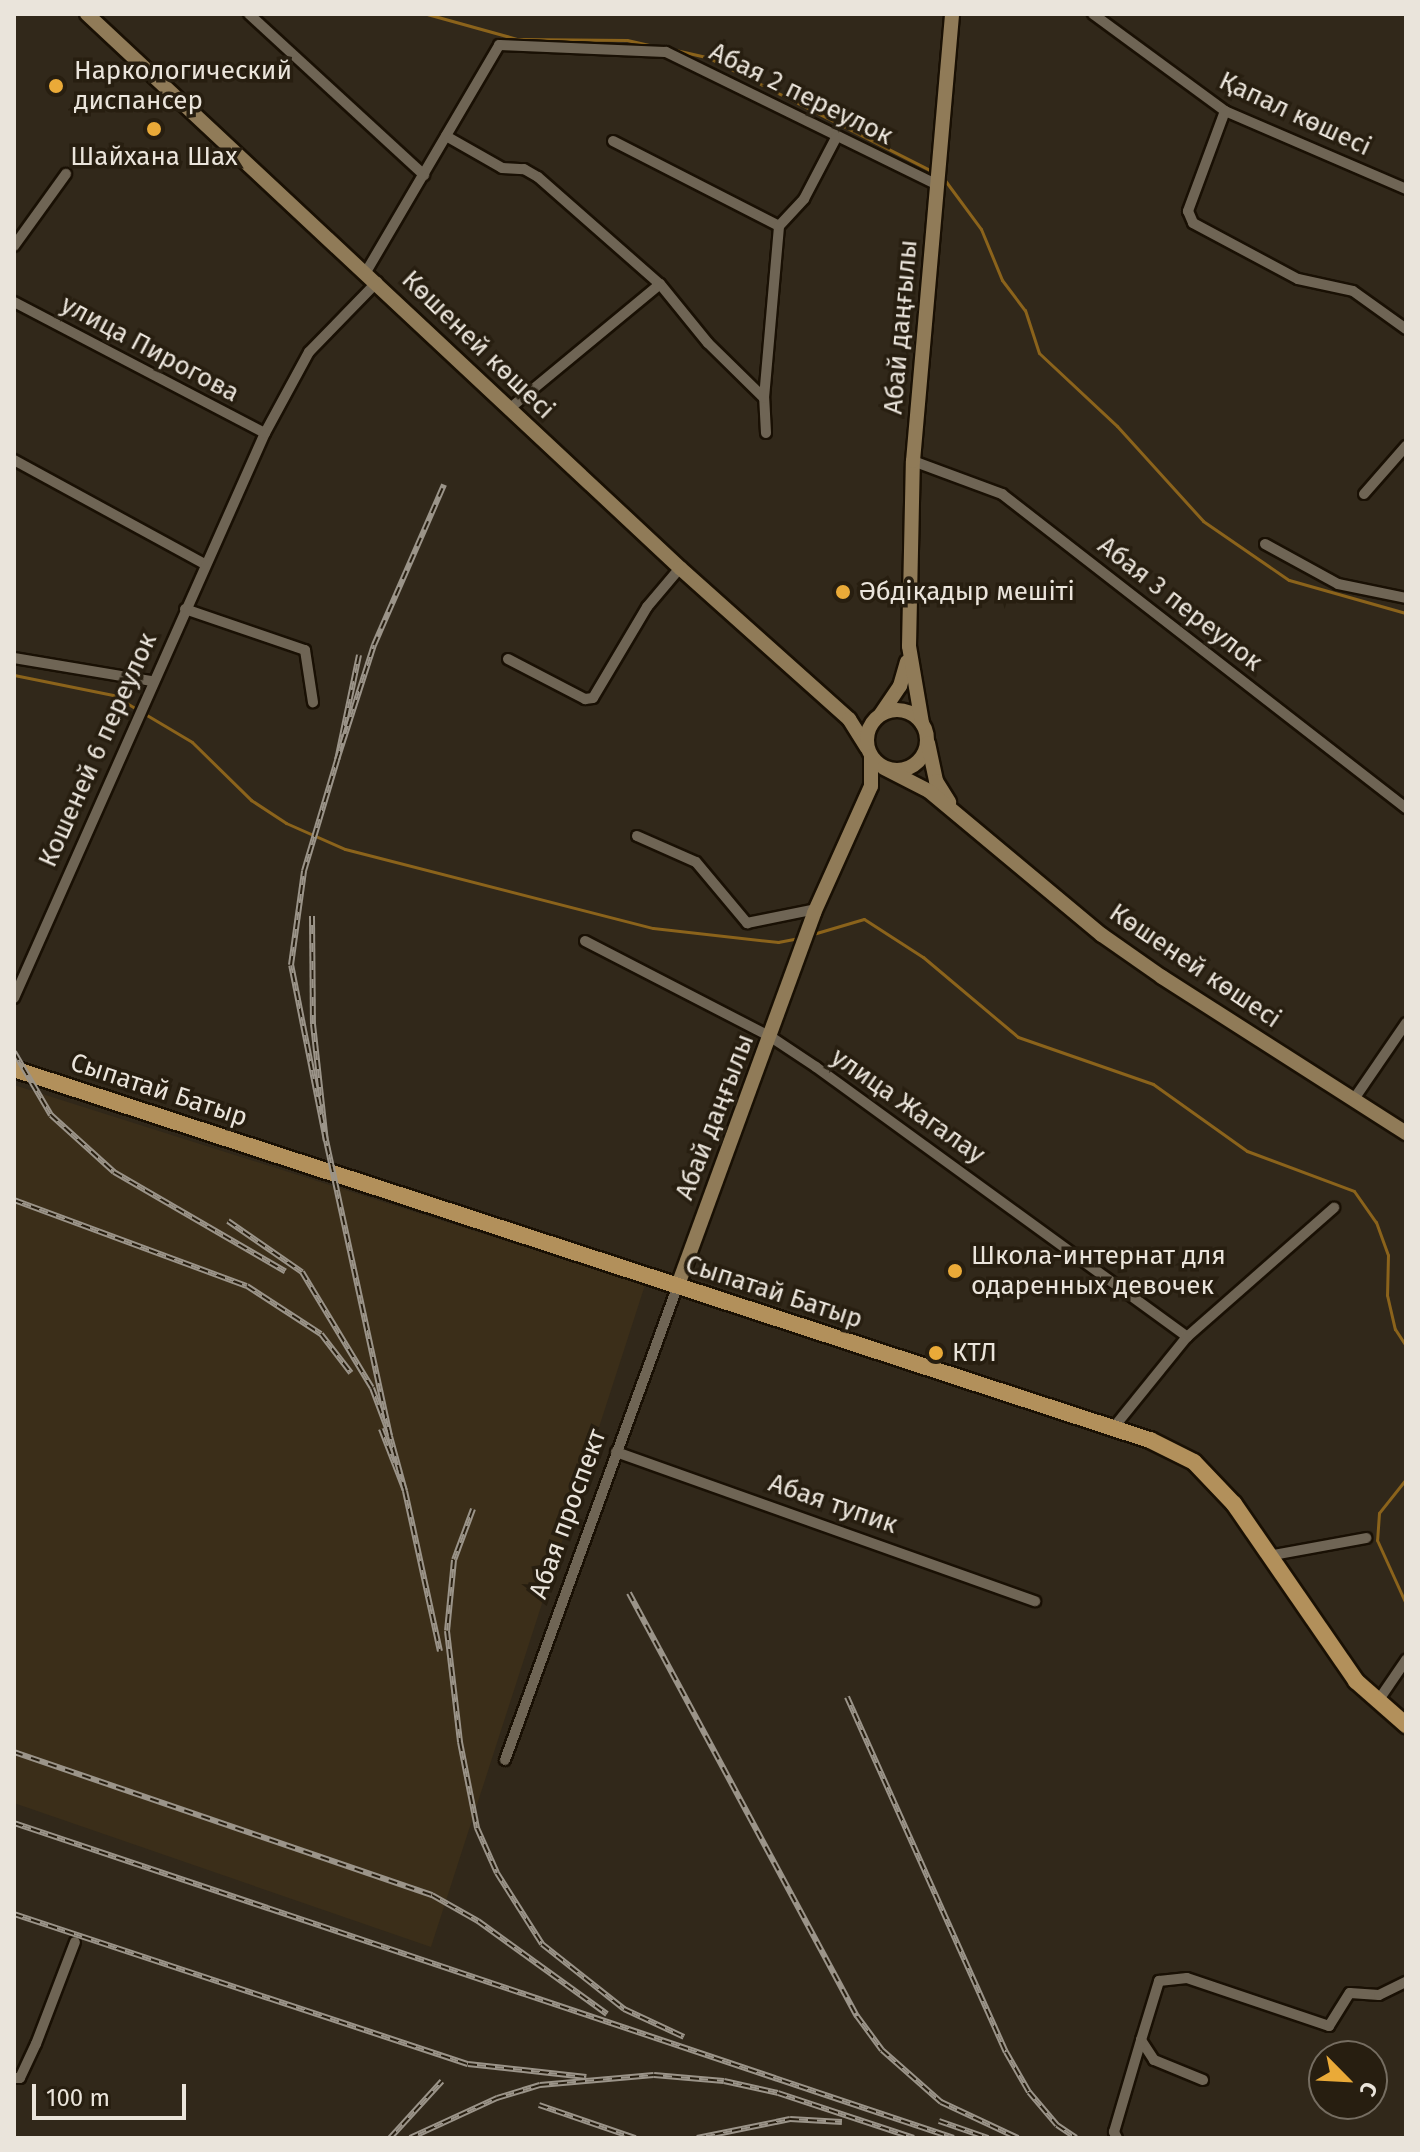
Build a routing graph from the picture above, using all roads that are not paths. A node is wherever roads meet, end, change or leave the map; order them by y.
1 (87, 14) edge
2 (249, 14) edge
3 (952, 14) edge
4 (1093, 14) edge
5 (499, 45) joint
6 (1225, 111) junction
7 (446, 136) junction
8 (837, 136) junction
9 (613, 141) dead end
10 (66, 174) dead end
11 (424, 175) junction
12 (937, 185) junction
13 (1406, 189) edge
14 (779, 226) junction
15 (14, 246) edge
16 (371, 277) junction
17 (660, 284) junction
18 (14, 302) edge
19 (1406, 329) edge
20 (764, 398) junction
21 (509, 409) junction
22 (265, 433) junction
23 (766, 433) dead end
24 (1406, 446) edge
25 (14, 460) edge
26 (913, 461) junction
27 (1364, 494) dead end
28 (1265, 544) dead end
29 (205, 564) junction
30 (680, 568) junction
31 (1406, 598) edge
32 (185, 609) junction
33 (909, 646) junction
34 (14, 658) edge
35 (508, 659) dead end
36 (152, 681) junction
37 (313, 702) dead end
38 (837, 709) junction
39 (879, 715) junction
40 (922, 723) junction
41 (927, 741) junction
42 (869, 752) junction
43 (904, 772) junction
44 (1406, 808) edge
45 (860, 814) junction
46 (968, 822) junction
47 (637, 836) dead end
48 (815, 911) junction
49 (585, 941) dead end
50 (14, 998) edge
51 (1406, 1023) edge
52 (771, 1037) junction
53 (14, 1069) edge
54 (1354, 1099) junction
55 (1406, 1133) edge
56 (1334, 1208) dead end
57 (678, 1285) junction
58 (1187, 1337) junction
59 (1114, 1427) junction
60 (616, 1452) junction
61 (1366, 1538) dead end
62 (1268, 1556) junction
63 (1035, 1601) dead end
64 (1406, 1660) edge
65 (1378, 1701) junction
66 (1406, 1725) edge
67 (505, 1760) dead end
68 (75, 1942) dead end
69 (1406, 1982) edge
70 (1141, 2040) junction
71 (14, 2078) edge
72 (1203, 2080) dead end
73 (1117, 2138) edge

1 - 16 main road, Көшеней көшесі
2 - 11 street
3 - 12 main road, Абай даңғылы
4 - 6 street, Қапал көшесі
5 - 7 street, Кошеней 6 переулок
5 - 8 street, Абая 2 переулок
6 - 13 street, Қапал көшесі
6 - 19 street
7 - 11 street, Кошеней 6 переулок
7 - 17 street
8 - 12 street, Абая 2 переулок
8 - 14 street
9 - 14 street
10 - 15 street
11 - 16 street, Кошеней 6 переулок
12 - 26 main road, Абай даңғылы
14 - 20 street
16 - 21 main road, Көшеней көшесі
16 - 22 street, Кошеней 6 переулок
17 - 20 street
17 - 21 street
18 - 22 street, улица Пирогова
20 - 23 street
21 - 30 main road, Көшеней көшесі
22 - 29 street, Кошеней 6 переулок
24 - 27 street
25 - 29 street
26 - 33 main road, Абай даңғылы
26 - 44 street, Абая 3 переулок
28 - 31 street
29 - 32 street, Кошеней 6 переулок
30 - 35 street
30 - 38 main road, Көшеней көшесі
32 - 36 street, Кошеней 6 переулок
32 - 37 street, Кошеней 6 переулок
33 - 39 main road
33 - 40 main road
34 - 36 street
36 - 50 street, Кошеней 6 переулок
38 - 39 main road
38 - 42 main road, Көшеней көшесі
39 - 40 main road
39 - 42 main road
40 - 41 main road
41 - 43 main road
41 - 46 main road
42 - 43 main road
42 - 45 main road
43 - 45 main road
43 - 46 main road
45 - 48 main road
46 - 54 main road, Көшеней көшесі
47 - 48 street
48 - 52 main road, Абай даңғылы
49 - 52 street, улица Жагалау
51 - 54 street
52 - 57 main road, Абай даңғылы
52 - 58 street, улица Жагалау
53 - 57 main road, Сыпатай Батыр
54 - 55 main road, Көшеней көшесі
56 - 58 street
57 - 59 main road, Сыпатай Батыр
57 - 60 street, Абая проспект
58 - 59 street
59 - 62 main road, Сыпатай Батыр
60 - 63 street, Абая тупик
60 - 67 street, Абая проспект
61 - 62 street
62 - 65 main road, Сыпатай Батыр
64 - 65 street
65 - 66 main road, Сыпатай Батыр
68 - 71 street
69 - 70 street
70 - 72 street
70 - 73 street

